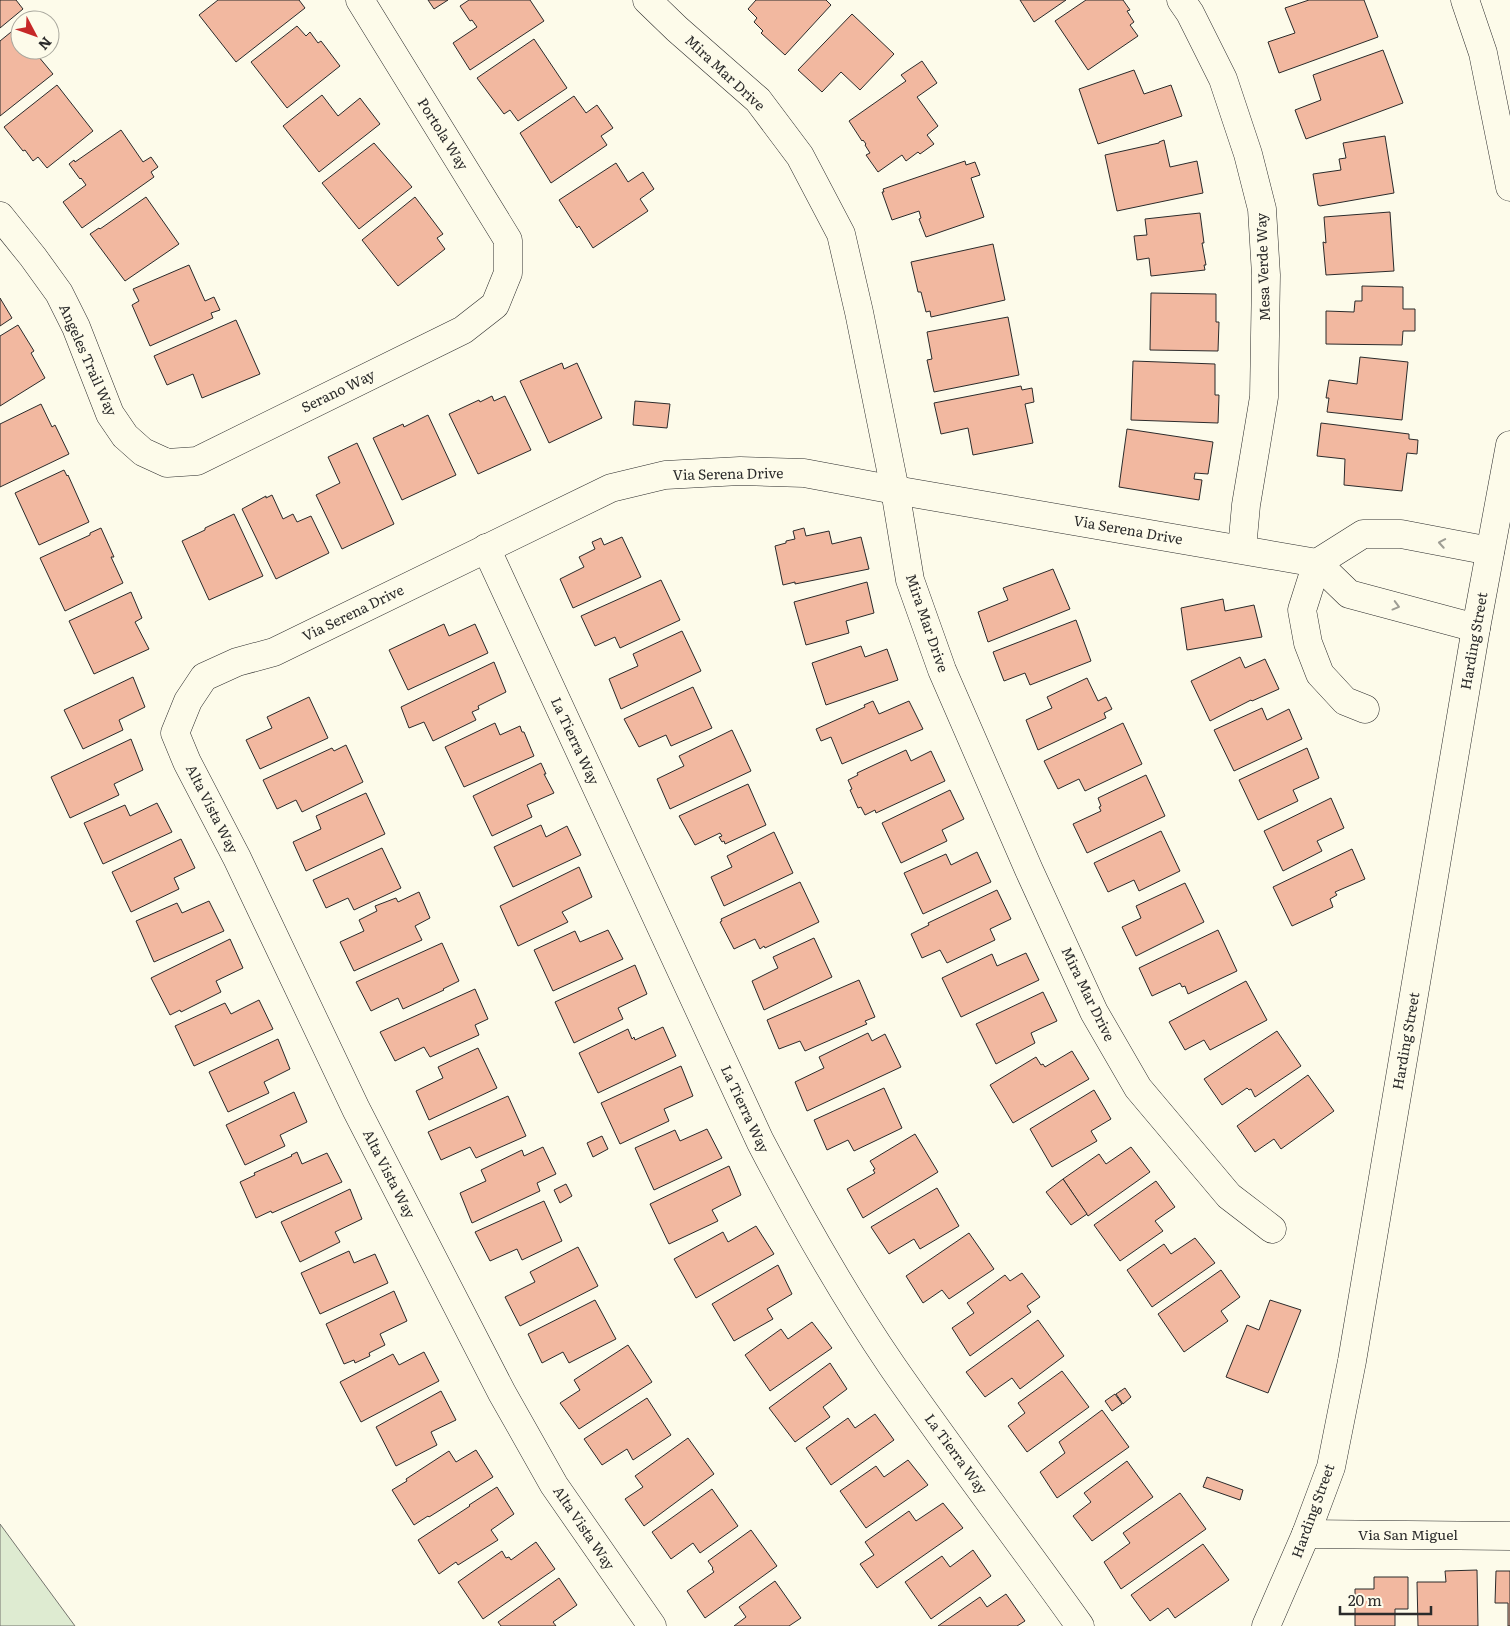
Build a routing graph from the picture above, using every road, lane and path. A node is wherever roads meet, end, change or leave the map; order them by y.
1 (360, 0) edge
2 (647, 0) edge
3 (1182, 0) edge
4 (1465, 0) edge
5 (1510, 187) edge
6 (0, 216) edge
7 (508, 274) joint
8 (1510, 445) edge
9 (143, 452) joint
10 (895, 490) junction
11 (486, 548) junction
12 (1242, 549) junction
13 (1490, 551) junction
14 (1317, 562) junction
15 (1476, 628) junction
16 (188, 701) joint
17 (1366, 709) dead end
18 (1272, 1229) dead end
19 (1306, 1534) junction
20 (1510, 1536) edge
21 (652, 1626) edge
22 (1080, 1626) edge
23 (1266, 1626) edge

1 - 7 street, Portola Way
2 - 10 street, Mira Mar Drive
3 - 12 street, Mesa Verde Way
4 - 5 street
6 - 9 street, Angeles Trail Way
7 - 9 street, Serano Way
8 - 13 street, Harding Street
10 - 11 street, Via Serena Drive
10 - 12 street, Via Serena Drive
10 - 18 street, Mira Mar Drive
11 - 16 street, Via Serena Drive
11 - 22 street, La Tierra Way
12 - 14 street, Via Serena Drive
13 -> 14 street
13 - 15 street, Harding Street
14 -> 15 street
14 - 17 street
15 - 19 street, Harding Street
16 - 21 street, Alta Vista Way
19 - 20 street, Via San Miguel
19 - 23 street, Harding Street

